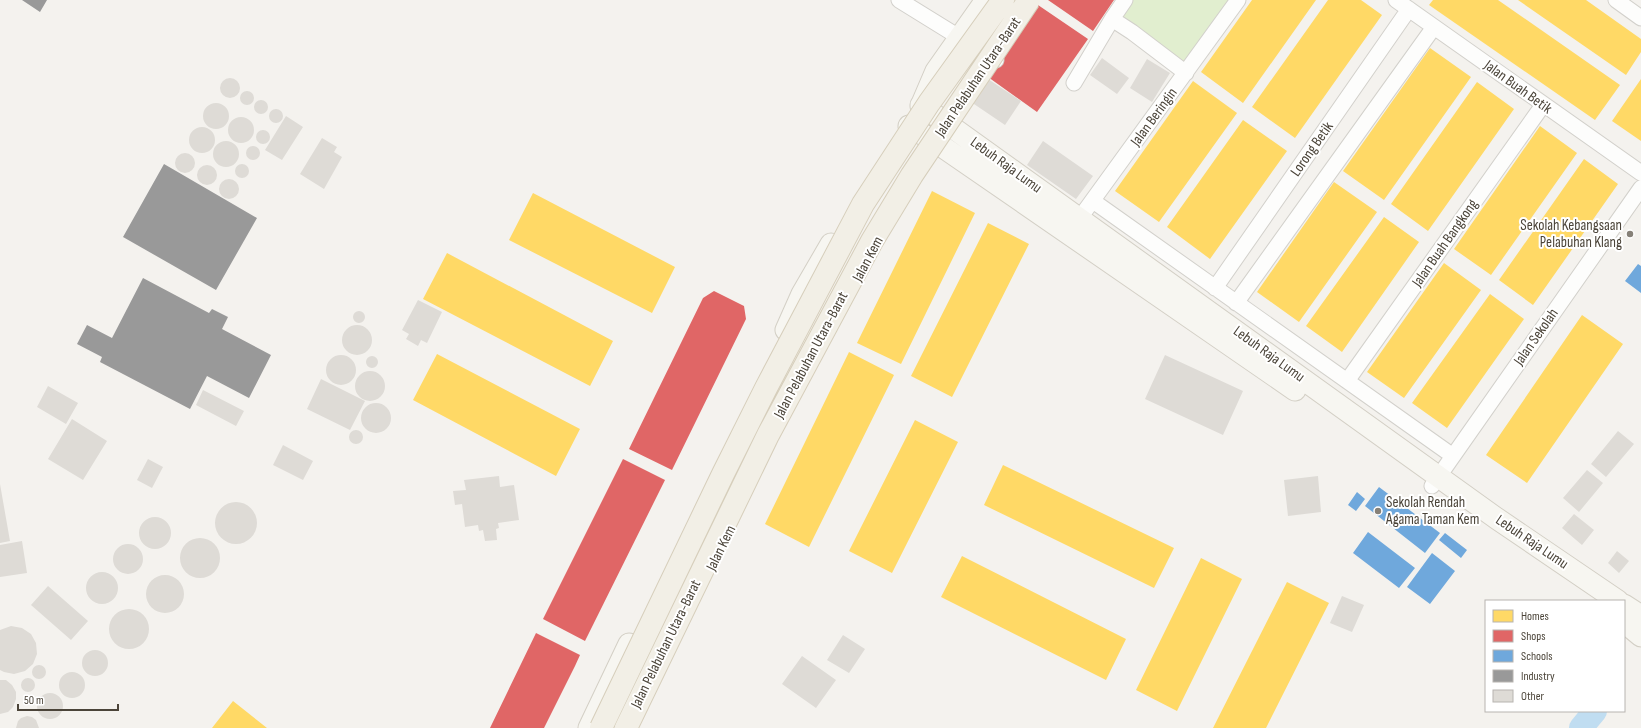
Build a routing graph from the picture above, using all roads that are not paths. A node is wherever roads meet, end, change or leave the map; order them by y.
1 (899, 0) edge
2 (986, 0) edge
3 (1003, 0) edge
4 (1030, 0) edge
5 (1037, 0) edge
6 (1125, 0) edge
7 (1238, 0) edge
8 (1396, 0) edge
9 (1616, 0) edge
10 (1409, 9) junction
11 (1641, 18) edge
12 (1112, 19) junction
13 (1434, 27) junction
14 (959, 38) junction
15 (996, 60) junction
16 (1186, 73) junction
17 (1074, 83) dead end
18 (921, 105) junction
19 (1544, 105) junction
20 (909, 126) junction
21 (952, 126) junction
22 (940, 145) junction
23 (1641, 173) edge
24 (1641, 188) edge
25 (1093, 201) junction
26 (1075, 226) junction
27 (1214, 288) junction
28 (1236, 302) junction
29 (1347, 381) junction
30 (1453, 456) junction
31 (1435, 481) junction
32 (1593, 600) edge
33 (1616, 600) edge
34 (1625, 606) edge
35 (1641, 616) edge
36 (1625, 623) edge
37 (1641, 636) edge
38 (589, 728) edge
39 (601, 728) edge
40 (626, 728) edge
41 (632, 728) edge

1 - 14 street
2 - 14 street
3 - 39 main road, Jalan Pelabuhan Utara-Barat, bridge
4 - 40 main road, Jalan Pelabuhan Utara-Barat, bridge
5 - 15 street, Jalan Kem
6 - 12 street
7 - 16 street, Jalan Beringin
8 - 10 street, Jalan Buah Betik
9 - 11 street
10 - 13 street, Jalan Buah Betik
10 - 27 street, Lorong Betik
12 - 16 street
12 - 17 street
13 - 19 street, Jalan Buah Betik
13 - 28 street, Lorong Betik
14 - 15 street
14 - 18 street
15 - 21 street, Jalan Kem
16 - 25 street, Jalan Beringin
18 - 20 street
18 - 21 street, Lebuh Raja Lumu
19 - 23 street, Jalan Buah Betik
19 - 29 street, Jalan Buah Bangkong
20 - 22 street, Lebuh Raja Lumu
20 - 38 street
21 - 22 street, Jalan Kem
21 - 26 street, Lebuh Raja Lumu
22 - 26 street, Lebuh Raja Lumu
22 - 41 street, Jalan Kem
24 - 30 street, Jalan Sekolah
25 - 26 street, Jalan Beringin
25 - 27 street
26 - 31 street, Lebuh Raja Lumu
27 - 28 street
28 - 29 street
29 - 30 street
30 - 31 street, Jalan Sekolah
31 - 32 street, Lebuh Raja Lumu
31 - 33 street, Lebuh Raja Lumu
34 - 35 street
36 - 37 street

